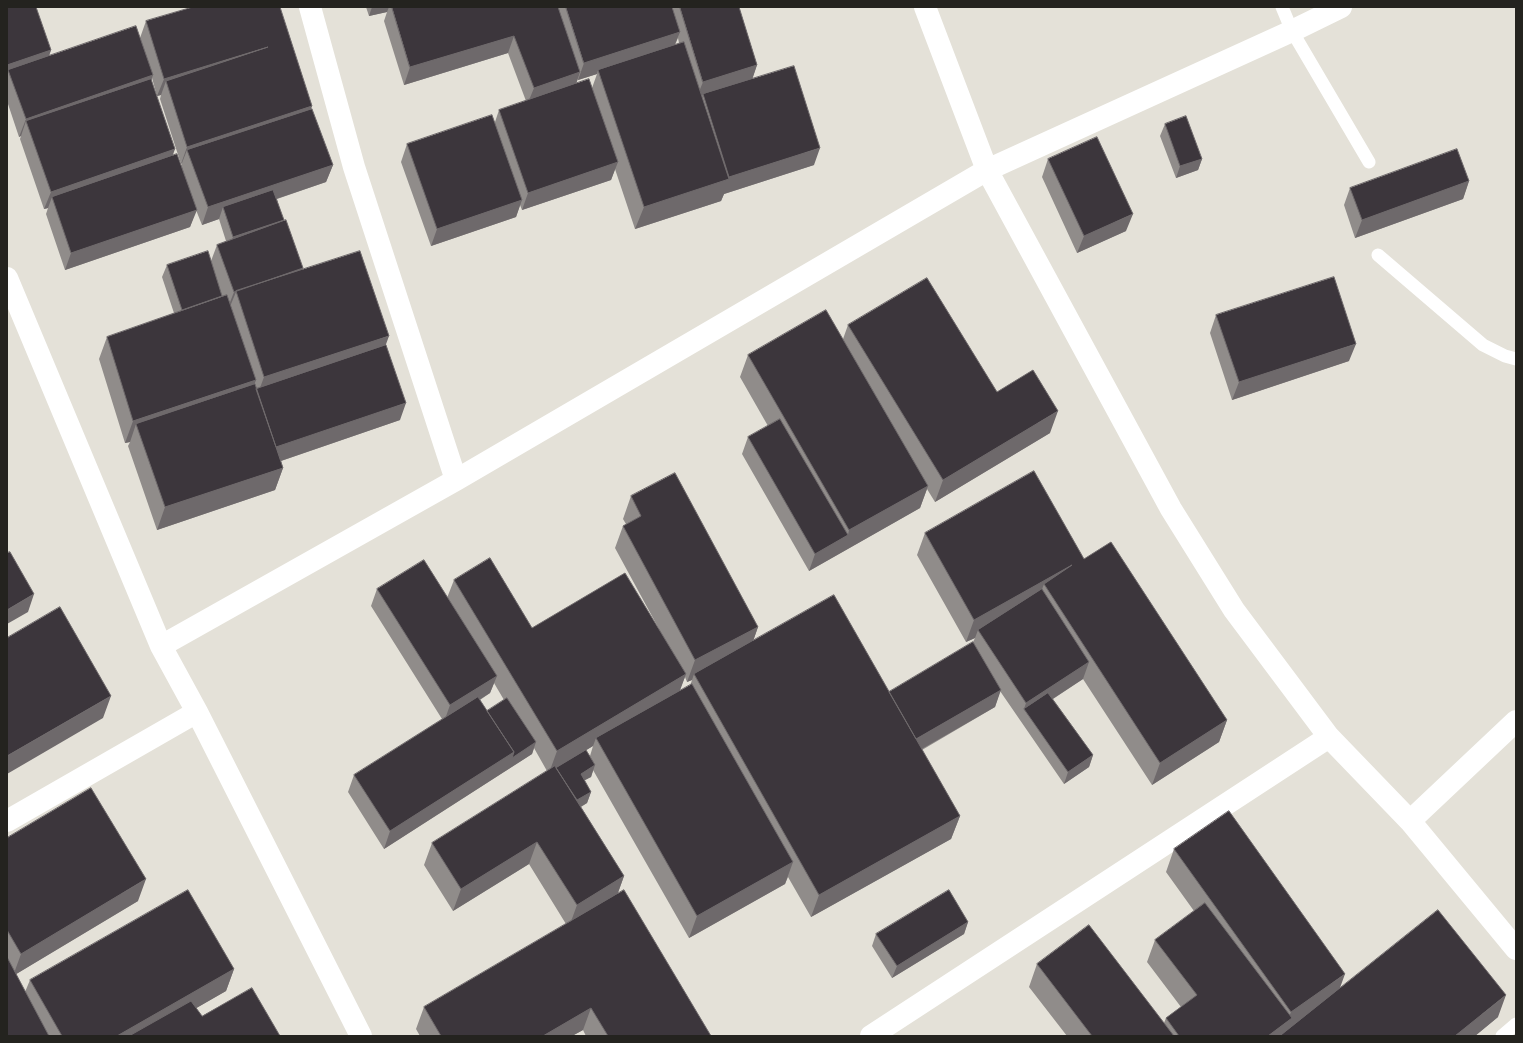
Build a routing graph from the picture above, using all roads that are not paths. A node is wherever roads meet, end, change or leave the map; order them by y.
1 (310, 7) edge
2 (925, 7) edge
3 (1282, 7) edge
4 (1341, 7) edge
5 (1292, 31) junction
6 (1369, 162) dead end
7 (987, 170) junction
8 (1378, 254) dead end
9 (7, 278) edge
10 (1516, 359) edge
11 (456, 480) junction
12 (161, 646) junction
13 (196, 712) junction
14 (1516, 721) edge
15 (1329, 737) junction
16 (1410, 820) junction
17 (7, 821) edge
18 (1516, 949) edge
19 (1516, 1024) edge
20 (361, 1036) edge
21 (871, 1036) edge
22 (1502, 1036) edge

1 - 11 street
2 - 7 street
3 - 5 lane
4 - 5 street
5 - 6 lane
5 - 7 street
7 - 11 street
7 - 15 street
8 - 10 lane
9 - 12 street
11 - 12 street
12 - 13 street
13 - 17 street
13 - 20 street
14 - 16 street
15 - 16 street
15 - 21 street
16 - 18 street
19 - 22 lane

